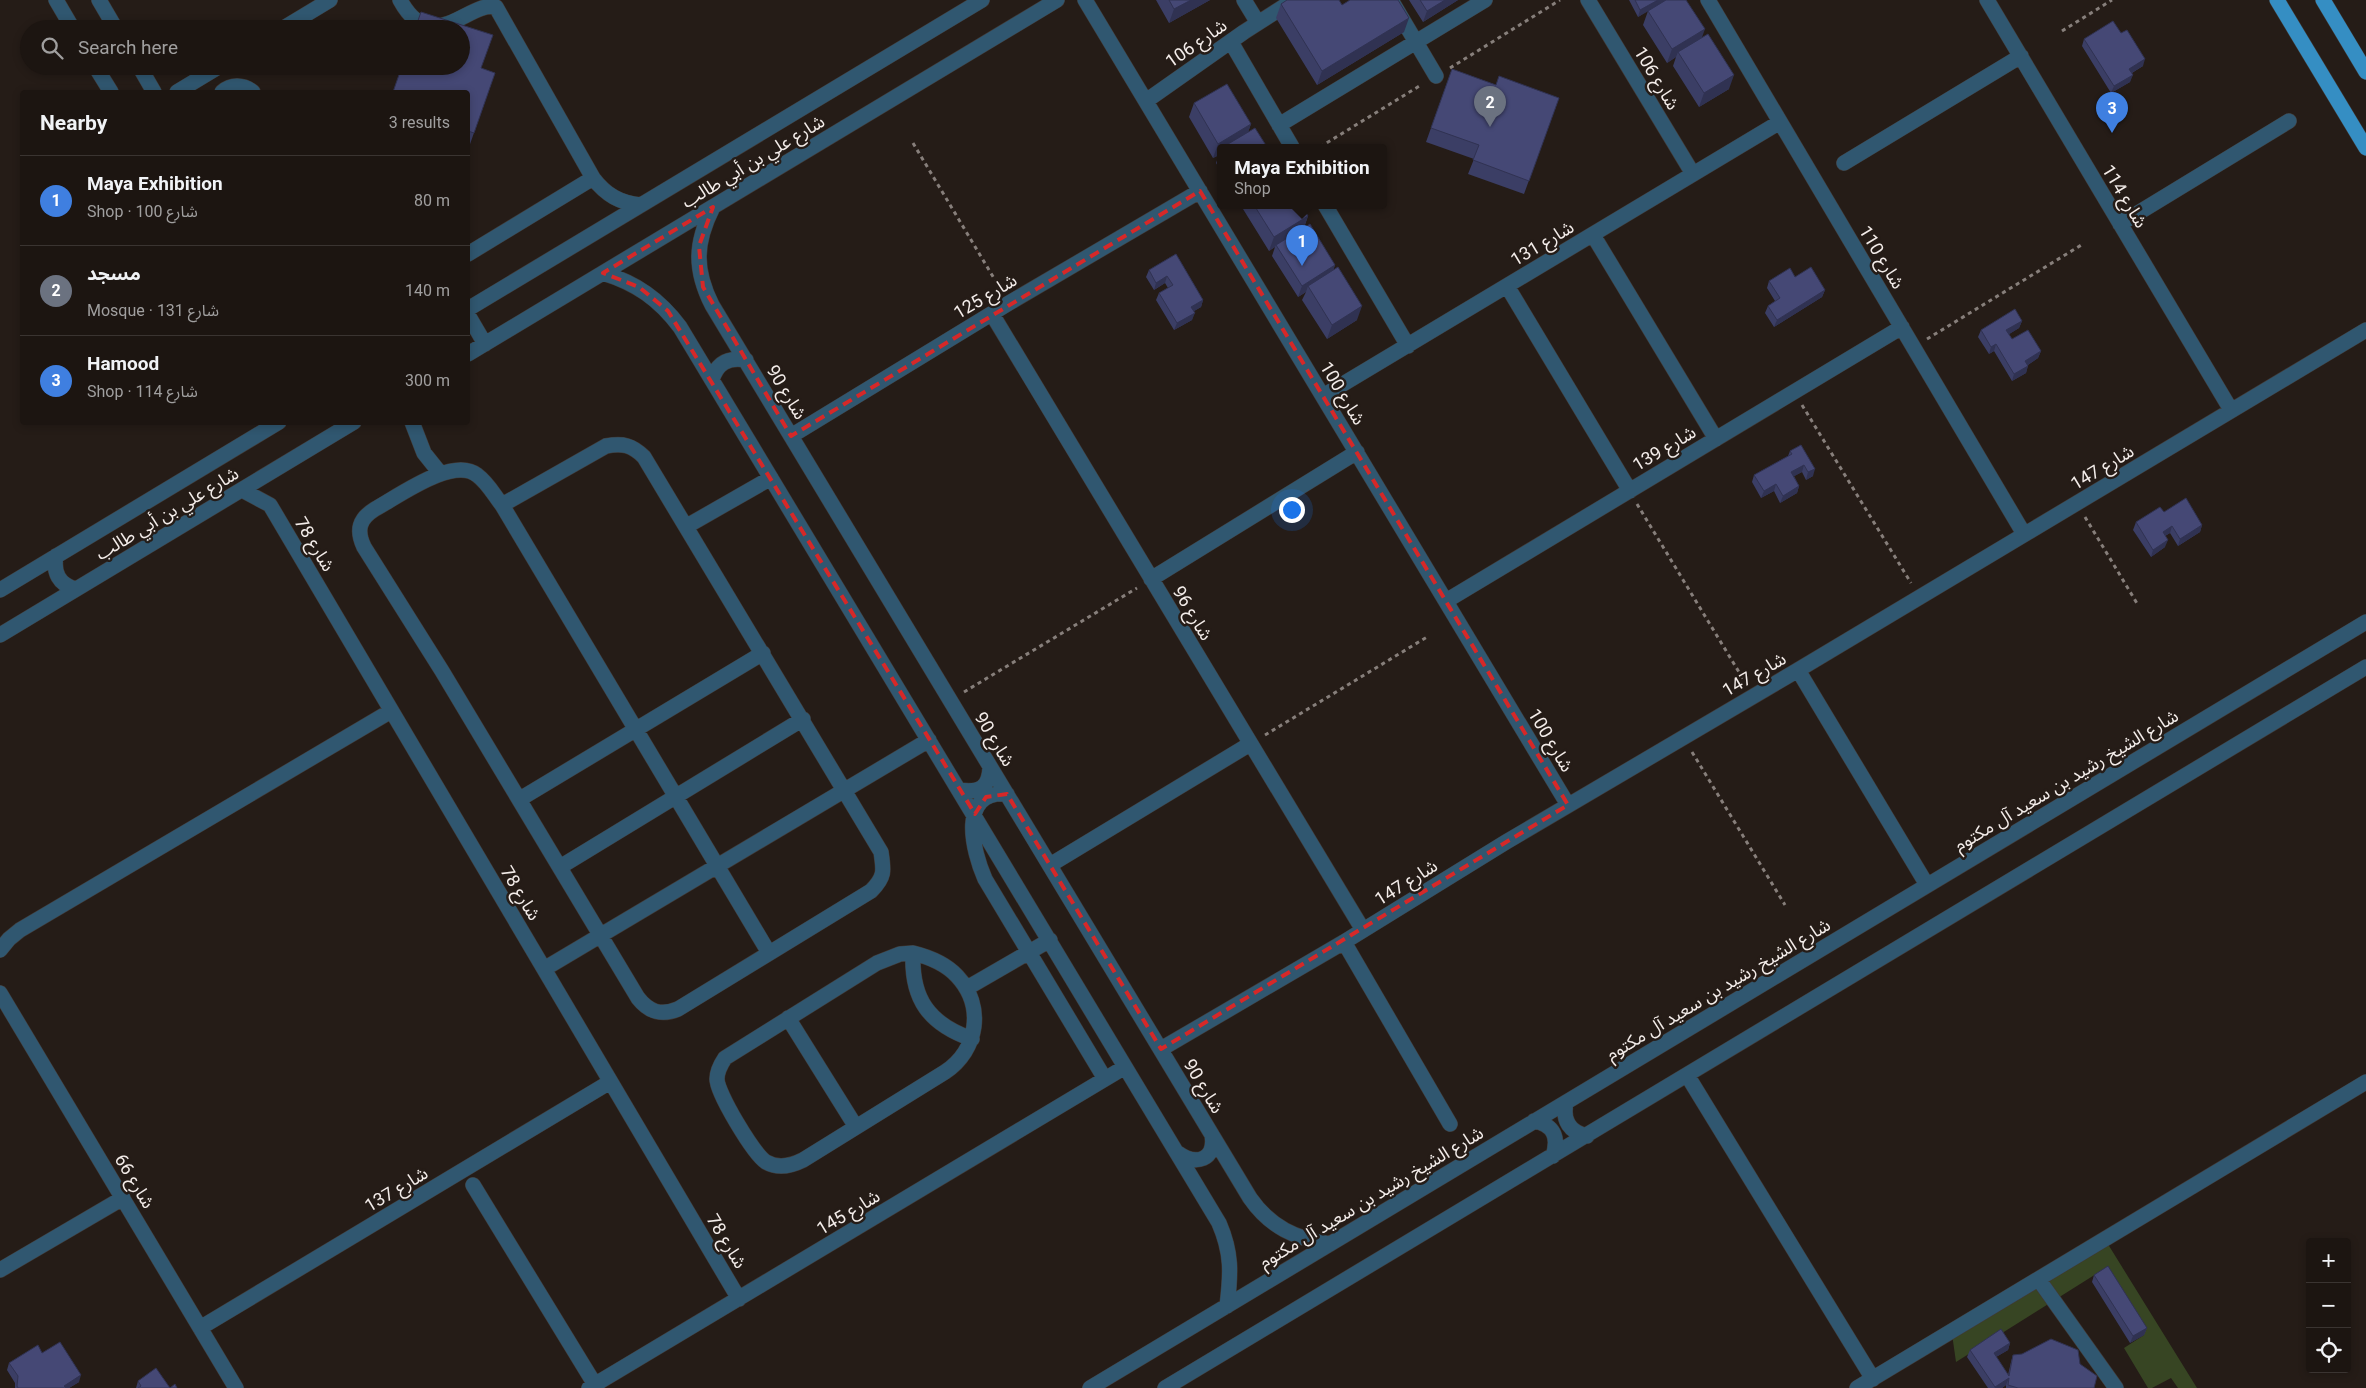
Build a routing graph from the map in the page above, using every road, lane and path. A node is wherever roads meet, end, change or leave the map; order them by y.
1 (56, 0) edge
2 (99, 0) edge
3 (330, 0) edge
4 (400, 0) edge
5 (982, 0) edge
6 (1056, 0) edge
7 (1085, 0) edge
8 (1244, 0) edge
9 (1294, 0) edge
10 (1391, 0) edge
11 (1485, 0) edge
12 (1588, 0) edge
13 (1708, 0) edge
14 (1987, 0) edge
15 (2112, 0) edge
16 (2277, 0) edge
17 (2323, 0) edge
18 (68, 20) edge
19 (111, 20) edge
20 (297, 20) edge
21 (419, 20) edge
22 (453, 20) edge
23 (1258, 23) junction
24 (2062, 31) dead end
25 (1231, 42) junction
26 (1416, 42) junction
27 (2021, 56) junction
28 (2366, 72) edge
29 (101, 75) edge
30 (144, 75) edge
31 (205, 75) edge
32 (1436, 76) dead end
33 (110, 90) edge
34 (153, 90) edge
35 (180, 90) edge
36 (224, 90) edge
37 (249, 90) edge
38 (1146, 101) junction
39 (2289, 121) dead end
40 (1780, 122) junction
41 (1279, 125) junction
42 (913, 143) dead end
43 (1290, 144) edge
44 (2366, 148) edge
45 (1844, 163) dead end
46 (1693, 174) junction
47 (593, 178) junction
48 (1200, 191) junction
49 (641, 205) junction
50 (713, 207) junction
51 (1327, 209) edge
52 (2120, 224) junction
53 (1593, 234) junction
54 (2083, 244) dead end
55 (470, 253) edge
56 (603, 273) junction
57 (1507, 286) junction
58 (1009, 303) junction
59 (470, 308) edge
60 (992, 314) junction
61 (470, 318) edge
62 (1902, 327) junction
63 (2366, 330) edge
64 (485, 344) junction
65 (1408, 346) junction
66 (1914, 348) junction
67 (470, 353) edge
68 (746, 360) junction
69 (712, 380) junction
70 (1794, 392) junction
71 (1323, 396) junction
72 (2231, 410) junction
73 (349, 425) edge
74 (413, 425) edge
75 (262, 428) edge
76 (791, 436) junction
77 (1716, 439) junction
78 (1357, 452) junction
79 (270, 473) junction
80 (440, 474) junction
81 (771, 478) junction
82 (242, 490) junction
83 (1630, 491) junction
84 (2077, 504) junction
85 (270, 505) junction
86 (502, 505) junction
87 (687, 526) junction
88 (2024, 534) junction
89 (56, 556) junction
90 (1151, 579) junction
91 (75, 589) junction
92 (0, 590) edge
93 (1919, 596) junction
94 (1446, 601) junction
95 (2138, 605) dead end
96 (2366, 622) edge
97 (0, 635) edge
98 (1427, 637) dead end
99 (764, 653) junction
100 (2366, 667) edge
101 (1798, 670) junction
102 (1754, 696) junction
103 (951, 700) junction
104 (391, 711) junction
105 (803, 719) junction
106 (636, 730) junction
107 (1683, 736) junction
108 (929, 740) junction
109 (1250, 744) junction
110 (990, 767) junction
111 (845, 790) junction
112 (959, 790) junction
113 (1007, 794) junction
114 (676, 797) junction
115 (520, 800) junction
116 (1568, 805) junction
117 (975, 814) junction
118 (717, 866) junction
119 (1050, 866) junction
120 (560, 867) junction
121 (1927, 886) junction
122 (1784, 905) dead end
123 (1363, 930) junction
124 (601, 936) junction
125 (1050, 940) junction
126 (1344, 942) junction
127 (0, 950) edge
128 (1029, 952) junction
129 (769, 953) junction
130 (913, 953) junction
131 (544, 969) junction
132 (967, 988) junction
133 (0, 993) edge
134 (788, 1018) junction
135 (972, 1039) junction
136 (1161, 1049) junction
137 (1125, 1067) junction
138 (1687, 1075) junction
139 (1105, 1079) junction
140 (610, 1082) junction
141 (2366, 1082) edge
142 (1566, 1103) junction
143 (1534, 1121) junction
144 (1450, 1124) dead end
145 (856, 1127) junction
146 (1212, 1135) junction
147 (1587, 1136) junction
148 (1178, 1153) junction
149 (1553, 1156) junction
150 (473, 1185) dead end
151 (123, 1198) junction
152 (1330, 1244) junction
153 (0, 1270) edge
154 (2039, 1280) junction
155 (739, 1299) junction
156 (1227, 1306) junction
157 (200, 1328) junction
158 (1873, 1379) junction
159 (594, 1387) edge
160 (236, 1388) edge
161 (1090, 1388) edge
162 (1165, 1388) edge
163 (1857, 1388) edge
164 (2116, 1388) edge

1 - 18 street
2 - 19 street
3 - 20 street
4 - 21 street
5 - 49 street, شارع علي بن أبي طالب
6 - 50 street, شارع علي بن أبي طالب
7 - 38 street, شارع 100
8 - 23 street
9 - 23 street, شارع 106
10 - 26 street
11 - 26 street
12 - 46 street, شارع 106
13 - 40 street, شارع 110
14 - 27 street, شارع 114
15 - 24 path
16 - 44 main road
17 - 28 main road
22 - 47 street
23 - 25 street, شارع 106
25 - 38 street, شارع 106
25 - 41 street
26 - 32 street
26 - 41 street
27 - 45 street
27 - 52 street, شارع 114
29 - 33 street
30 - 34 street
31 - 35 street
36 - 37 street
38 - 48 street, شارع 100
39 - 52 street
40 - 46 street, شارع 131
40 - 62 street, شارع 110
41 - 43 street
42 - 58 path
46 - 53 street, شارع 131
47 - 49 street
47 - 55 street
48 - 58 street, شارع 125
48 - 71 street, شارع 100
49 - 59 street, شارع علي بن أبي طالب
50 - 56 street, شارع علي بن أبي طالب
50 - 68 street, شارع 90
51 - 65 street
52 - 72 street, شارع 114
53 - 57 street, شارع 131
53 - 77 street
54 - 66 path
56 - 64 street, شارع علي بن أبي طالب
56 - 69 street
57 - 65 street, شارع 131
57 - 83 street
58 - 60 street, شارع 125
60 - 76 street, شارع 125
60 - 90 street, شارع 96
61 - 64 street
62 - 66 street, شارع 110
62 - 70 street, شارع 139
63 - 72 street, شارع 147
64 - 67 street, شارع علي بن أبي طالب
65 - 71 street, شارع 131
66 - 88 street, شارع 110
68 - 69 street
68 - 76 street, شارع 90
69 - 81 street
70 - 77 street, شارع 139
70 - 93 path
71 - 78 street, شارع 100
72 - 84 street, شارع 147
73 - 79 street, شارع علي بن أبي طالب
74 - 80 street
75 - 89 street, شارع علي بن أبي طالب
76 - 103 street, شارع 90
77 - 83 street, شارع 139
78 - 90 street
78 - 94 street, شارع 100
79 - 82 street, شارع علي بن أبي طالب
79 - 85 street
80 - 86 street
80 - 115 street
81 - 87 street
81 - 108 street
82 - 85 street
82 - 91 street, شارع علي بن أبي طالب
83 - 94 street, شارع 139
83 - 102 path
84 - 88 street, شارع 147
84 - 95 path
85 - 104 street, شارع 78
86 - 87 street
86 - 106 street
87 - 99 street
88 - 93 street, شارع 147
89 - 91 street
89 - 92 street, شارع علي بن أبي طالب
90 - 103 path
90 - 109 street, شارع 96
91 - 97 street, شارع علي بن أبي طالب
93 - 101 street, شارع 147
94 - 116 street, شارع 100
96 - 121 street, شارع الشيخ رشيد بن سعيد آل مكتوم
98 - 109 path
99 - 105 street
99 - 106 street
100 - 138 street
101 - 102 street, شارع 147
101 - 121 street
102 - 107 street, شارع 147
103 - 110 street, شارع 90
104 - 127 street
104 - 131 street, شارع 78
105 - 111 street
105 - 114 street
106 - 114 street
106 - 115 street
107 - 116 street, شارع 147
107 - 122 path
108 - 111 street
108 - 112 street
109 - 119 street
109 - 123 street, شارع 96
110 - 112 street
110 - 113 street, شارع 90
111 - 118 street
111 - 129 street
112 - 117 street
113 - 117 street
113 - 119 street, شارع 90
114 - 118 street
114 - 120 street
115 - 120 street
116 - 123 street, شارع 147
117 - 125 street
117 - 128 street
118 - 124 street
118 - 129 street
119 - 136 street, شارع 90
120 - 124 street
121 - 142 street, شارع الشيخ رشيد بن سعيد آل مكتوم
123 - 126 street, شارع 147
124 - 129 street
124 - 131 street
125 - 128 street
125 - 137 street
126 - 136 street, شارع 147
126 - 144 street
128 - 132 street
128 - 139 street
130 - 132 street
130 - 134 street
130 - 135 street
131 - 140 street, شارع 78
132 - 135 street
133 - 151 street, شارع 66
134 - 145 street
134 - 145 street
135 - 145 street
136 - 146 street, شارع 90
137 - 139 street, شارع 145
137 - 148 street
138 - 147 street
138 - 158 street
139 - 155 street, شارع 145
140 - 155 street, شارع 78
140 - 157 street, شارع 137
141 - 154 street
142 - 143 street, شارع الشيخ رشيد بن سعيد آل مكتوم
142 - 147 street
143 - 149 street
143 - 152 street, شارع الشيخ رشيد بن سعيد آل مكتوم
146 - 148 street
146 - 152 street, شارع 90
147 - 149 street
148 - 156 street
149 - 162 street
150 - 159 street
151 - 153 street
151 - 157 street, شارع 66
152 - 156 street, شارع الشيخ رشيد بن سعيد آل مكتوم
154 - 158 street
154 - 164 street
155 - 159 street, شارع 145
156 - 161 street, شارع الشيخ رشيد بن سعيد آل مكتوم
157 - 160 street, شارع 66
158 - 163 street

